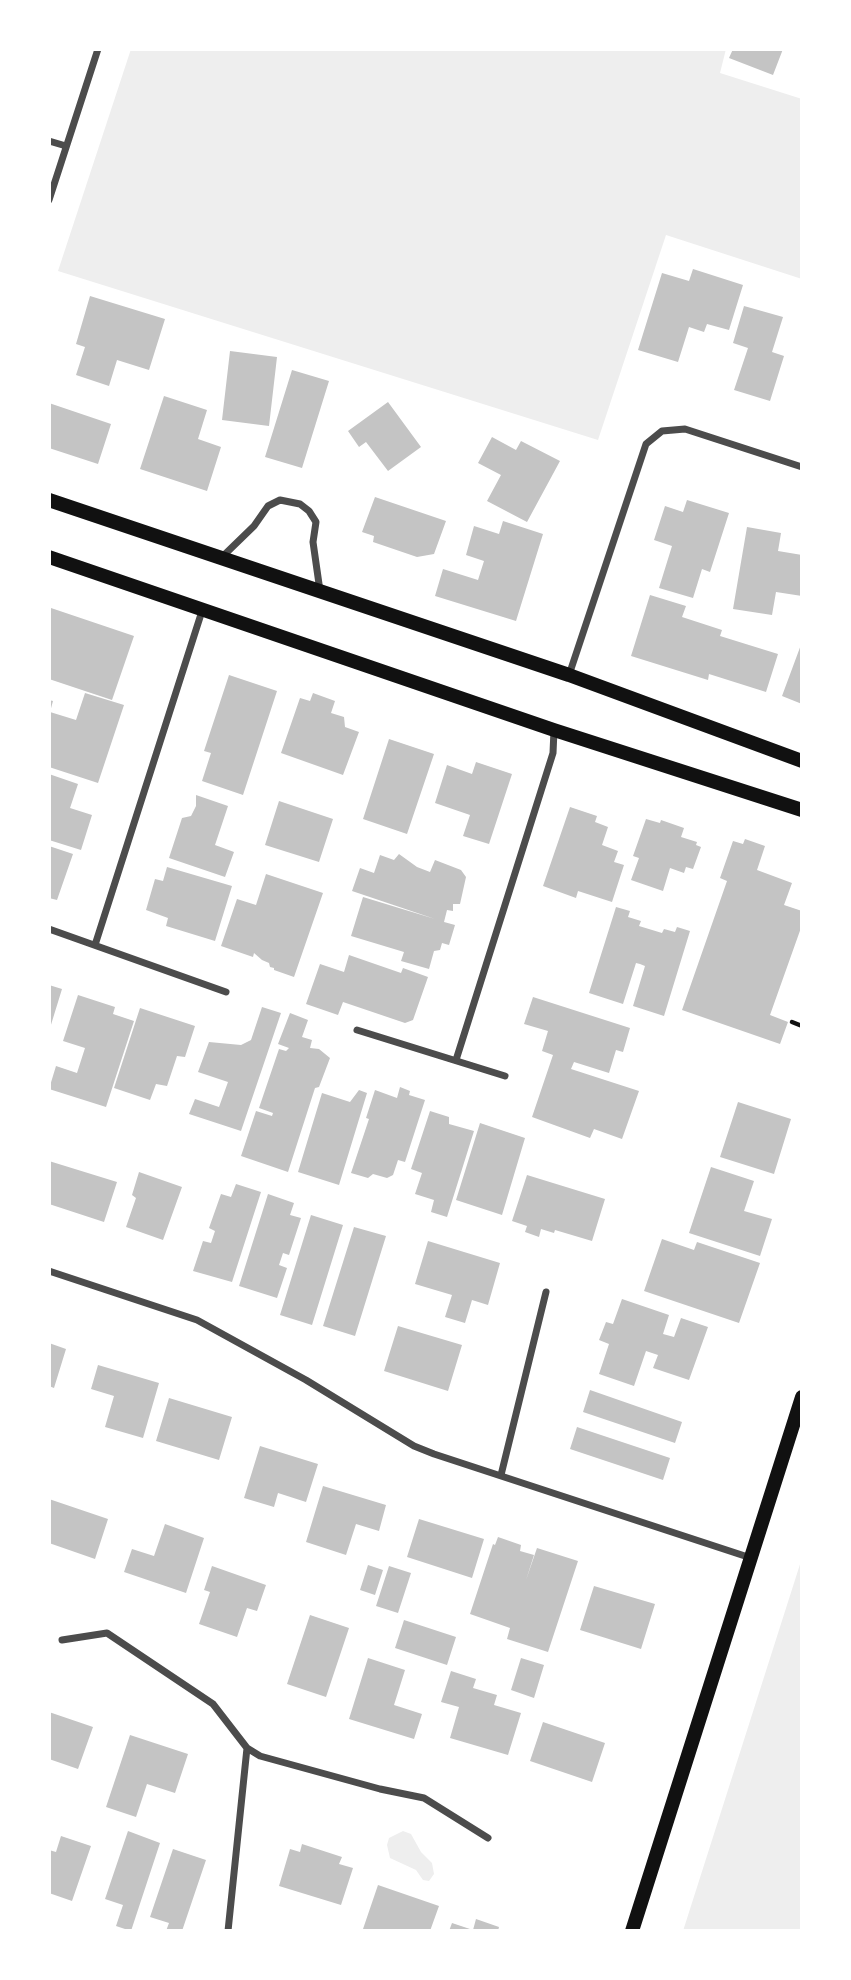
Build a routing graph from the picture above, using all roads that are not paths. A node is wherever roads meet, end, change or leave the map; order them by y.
1 (98, 49) edge
2 (49, 141) edge
3 (66, 146) junction
4 (49, 200) edge
5 (802, 467) edge
6 (49, 500) edge
7 (49, 557) edge
8 (221, 558) junction
9 (320, 592) junction
10 (202, 611) junction
11 (569, 675) junction
12 (554, 730) junction
13 (802, 761) edge
14 (802, 810) edge
15 (49, 929) edge
16 (95, 945) junction
17 (226, 992) dead end
18 (357, 1030) dead end
19 (456, 1060) junction
20 (505, 1076) dead end
21 (49, 1271) edge
22 (546, 1292) dead end
23 (802, 1397) edge
24 (501, 1475) junction
25 (751, 1558) junction
26 (62, 1640) dead end
27 (247, 1748) junction
28 (488, 1838) dead end
29 (228, 1931) edge
30 (632, 1931) edge

1 - 3 street
2 - 3 street
3 - 4 street
5 - 11 street
6 - 8 main road
7 - 10 main road
8 - 9 main road
8 - 9 street
9 - 11 main road
10 - 12 main road
10 - 16 street
11 - 13 main road
12 - 14 main road
12 - 19 street
15 - 16 street
16 - 17 street
18 - 19 street
19 - 20 street
21 - 24 street
22 - 24 street
23 - 25 main road
24 - 25 street
25 - 30 main road
26 - 27 street
27 - 28 street
27 - 29 street

